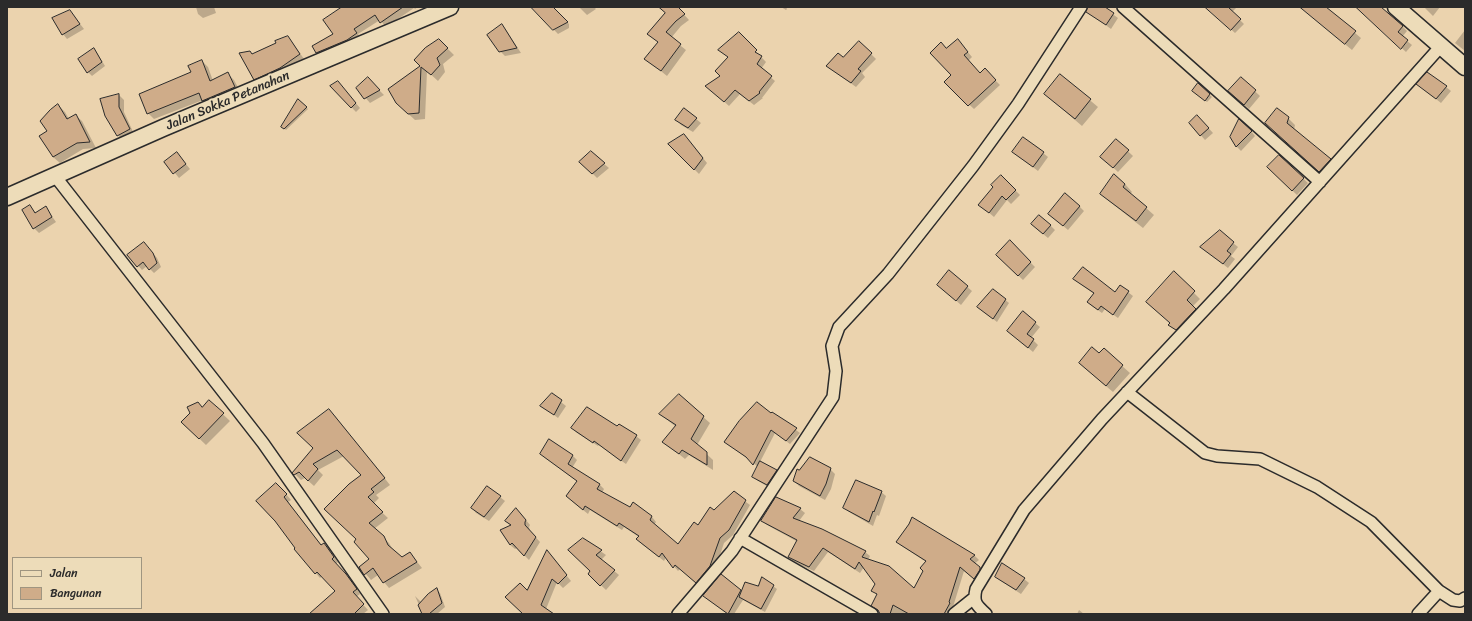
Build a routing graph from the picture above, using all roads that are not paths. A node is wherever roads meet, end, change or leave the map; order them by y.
1 (450, 7) edge
2 (1081, 7) edge
3 (1123, 7) edge
4 (1396, 7) edge
5 (1441, 46) junction
6 (1465, 67) edge
7 (54, 176) junction
8 (1320, 182) junction
9 (7, 198) edge
10 (1127, 392) junction
11 (740, 538) junction
12 (1439, 591) junction
13 (974, 598) junction
14 (1465, 598) edge
15 (383, 614) edge
16 (678, 614) edge
17 (872, 614) edge
18 (954, 614) edge
19 (986, 614) edge
20 (1418, 614) edge

1 - 7 main road, Jalan Sokka Petanahan
2 - 11 street
3 - 8 street
4 - 5 main road
5 - 6 main road
5 - 8 street
7 - 9 main road, Jalan Sokka Petanahan
7 - 15 street
8 - 10 street
10 - 12 street
10 - 13 street
11 - 16 street
11 - 17 street
12 - 14 street
12 - 20 street
13 - 18 street
13 - 19 street

